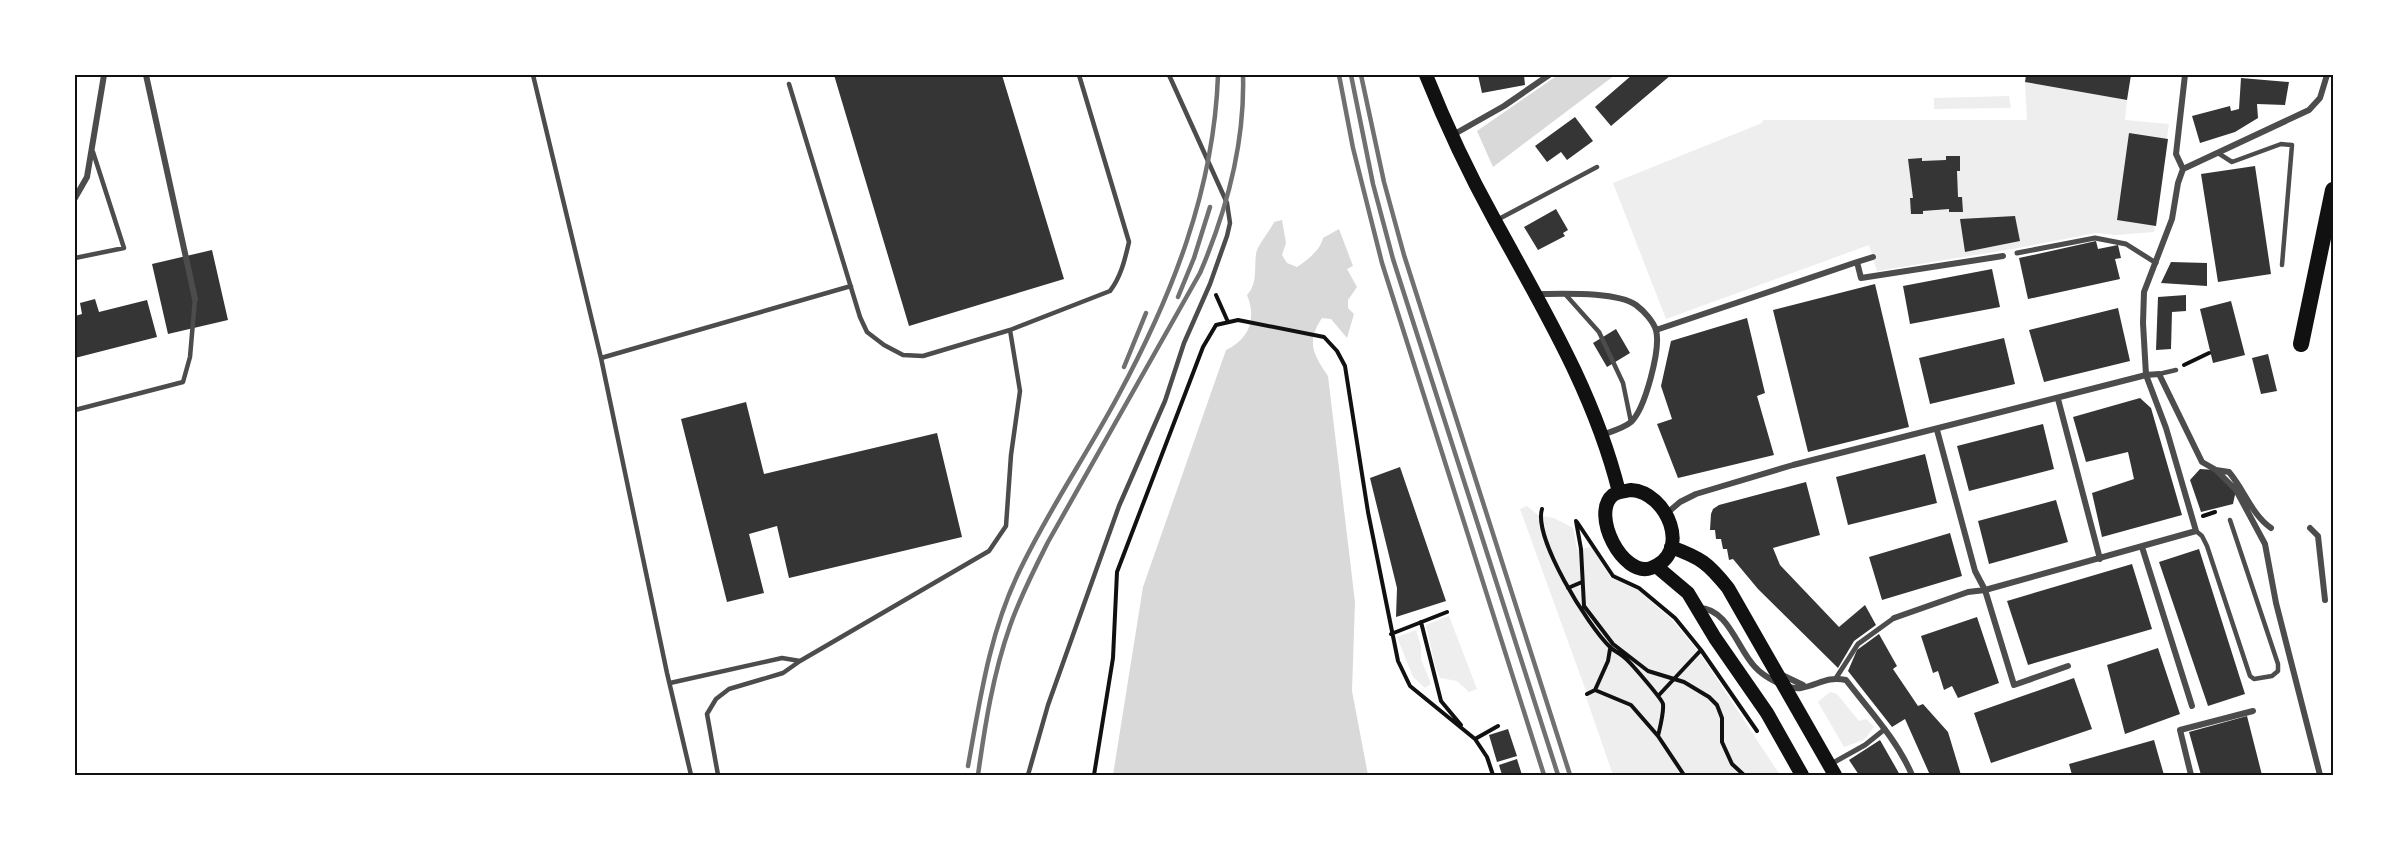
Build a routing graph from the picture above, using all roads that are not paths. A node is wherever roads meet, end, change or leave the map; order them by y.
1 (104, 75) edge
2 (146, 75) edge
3 (533, 75) edge
4 (1078, 75) edge
5 (1169, 75) edge
6 (1426, 75) edge
7 (1549, 75) edge
8 (2185, 75) edge
9 (2327, 75) edge
10 (789, 84) dead end
11 (1452, 139) junction
12 (93, 152) junction
13 (2218, 153) junction
14 (1597, 167) dead end
15 (2183, 169) junction
16 (2333, 190) edge
17 (75, 198) edge
18 (1495, 221) junction
19 (2017, 253) dead end
20 (2003, 256) dead end
21 (1873, 257) dead end
22 (75, 258) edge
23 (1857, 262) junction
24 (2156, 263) junction
25 (2282, 266) dead end
26 (851, 286) junction
27 (1536, 294) junction
28 (1564, 294) junction
29 (195, 299) joint
30 (1010, 330) junction
31 (1656, 330) junction
32 (2301, 344) dead end
33 (601, 358) junction
34 (2176, 370) road end
35 (2159, 374) junction
36 (2146, 375) junction
37 (2058, 399) junction
38 (75, 410) edge
39 (1631, 422) junction
40 (1937, 430) junction
41 (1601, 436) junction
42 (2216, 470) junction
43 (1619, 492) junction
44 (1665, 514) junction
45 (2230, 520) dead end
46 (2271, 528) dead end
47 (2310, 528) dead end
48 (2196, 531) junction
49 (1671, 547) junction
50 (2142, 547) junction
51 (2100, 559) junction
52 (1656, 566) junction
53 (1985, 590) junction
54 (2325, 600) dead end
55 (1698, 609) junction
56 (1894, 618) joint
57 (800, 660) junction
58 (2068, 666) dead end
59 (1777, 672) junction
60 (1836, 678) junction
61 (670, 683) junction
62 (1807, 686) junction
63 (1789, 688) junction
64 (2192, 706) dead end
65 (2253, 711) dead end
66 (1885, 729) junction
67 (1832, 770) edge
68 (692, 775) edge
69 (718, 775) edge
70 (1028, 775) edge
71 (1802, 775) edge
72 (1912, 775) edge
73 (2191, 775) edge
74 (2320, 775) edge

1 - 12 street
2 - 29 street
3 - 33 lane
4 - 30 lane
5 - 70 lane
6 - 11 main road
7 - 11 street
8 - 15 street
9 - 13 street
10 - 26 lane
11 - 18 main road
12 - 17 street
12 - 22 lane
13 - 15 street
13 - 25 lane
14 - 18 lane
15 - 24 street
16 - 32 highway
18 - 27 main road
19 - 24 street
20 - 23 street
21 - 23 street
23 - 31 street
24 - 36 street
26 - 30 lane
26 - 33 lane
27 - 28 street
27 - 41 main road
28 - 31 street
28 - 39 lane
29 - 38 lane
30 - 57 lane
31 - 39 street
33 - 61 lane
34 - 35 lane
35 - 36 street
35 - 42 street
36 - 37 street
36 - 48 street
37 - 40 street
37 - 51 street
39 - 41 street
40 - 44 street
40 - 53 street
41 - 43 main road
42 - 46 street
42 - 74 street
43 - 44 main road
43 - 52 main road
44 - 49 main road
45 - 48 lane
47 - 54 street
48 - 50 street
49 - 52 main road
49 - 59 main road
50 - 51 street
50 - 64 street
51 - 53 street
52 - 55 main road
53 - 56 street
53 - 58 street
55 - 63 street
55 - 71 main road
56 - 60 street
57 - 61 lane
57 - 69 lane
59 - 62 street
59 - 63 main road
60 - 62 street
60 - 66 street
61 - 68 lane
62 - 63 street
63 - 67 main road
65 - 73 street
66 - 67 street
66 - 72 street

